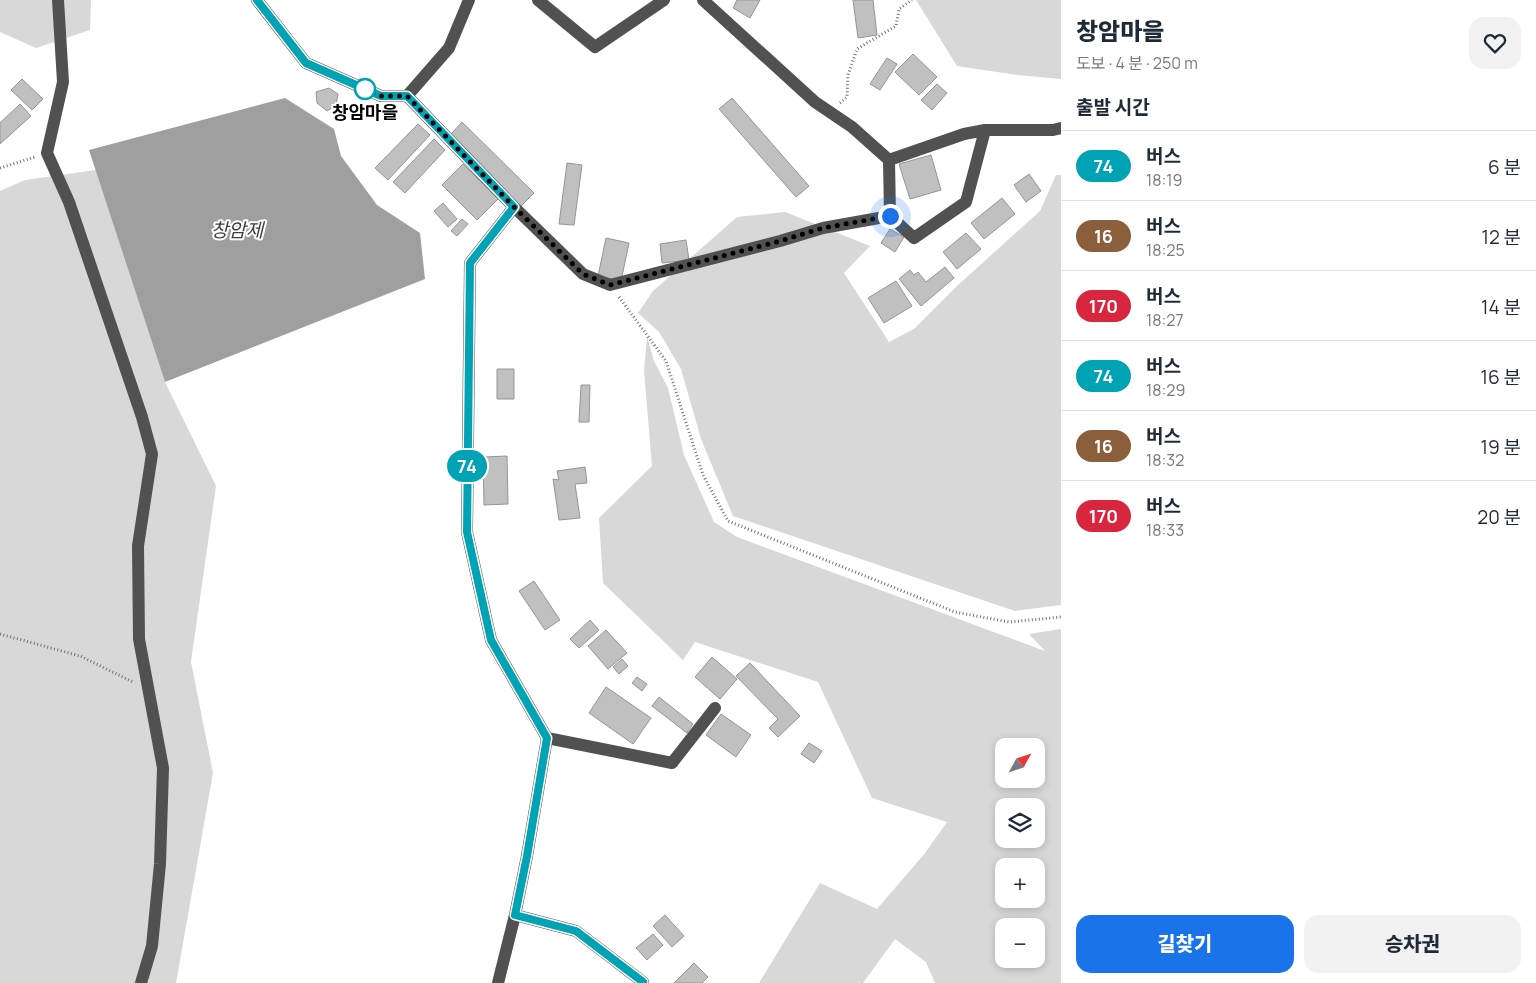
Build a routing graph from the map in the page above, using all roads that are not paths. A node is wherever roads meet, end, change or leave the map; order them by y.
1 (58, 0) edge
2 (257, 0) edge
3 (469, 0) edge
4 (538, 0) edge
5 (664, 0) edge
6 (703, 0) edge
7 (407, 96) junction
8 (1061, 128) edge
9 (986, 130) junction
10 (889, 160) junction
11 (514, 207) junction
12 (890, 216) junction
13 (715, 708) dead end
14 (547, 738) junction
15 (515, 915) junction
16 (643, 982) dead end
17 (141, 983) edge
18 (498, 983) edge

1 - 17 street
2 - 7 street
3 - 7 street
4 - 5 street
6 - 10 street
7 - 11 street
8 - 9 street
9 - 10 street
9 - 12 street
10 - 12 street
11 - 12 street
11 - 14 street
13 - 14 street
14 - 15 street
15 - 16 street
15 - 18 street

